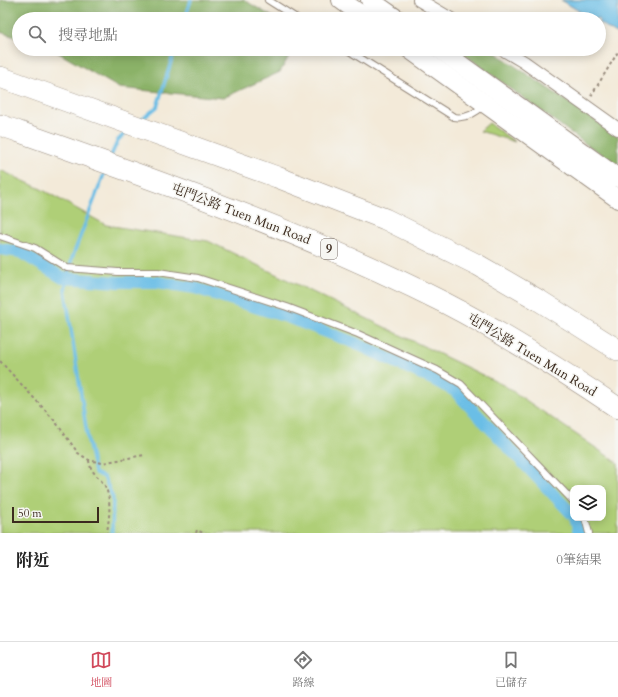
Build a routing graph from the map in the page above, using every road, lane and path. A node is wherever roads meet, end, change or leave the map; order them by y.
1 (268, 0) edge
2 (341, 0) edge
3 (370, 0) edge
4 (419, 0) edge
5 (287, 12) edge
6 (357, 12) edge
7 (387, 12) edge
8 (439, 12) edge
9 (618, 52) edge
10 (357, 56) edge
11 (419, 56) edge
12 (449, 56) edge
13 (514, 56) edge
14 (0, 77) edge
15 (590, 98) dead end
16 (486, 104) junction
17 (0, 125) edge
18 (618, 129) edge
19 (618, 178) edge
20 (618, 199) edge
21 (0, 236) edge
22 (618, 350) edge
23 (0, 360) edge
24 (618, 408) edge
25 (144, 455) dead end
26 (89, 460) junction
27 (570, 498) edge
28 (585, 521) edge
29 (108, 533) edge
30 (196, 533) edge
31 (203, 533) edge
32 (589, 533) edge

1 - 5 lane
2 - 6 main road
3 - 7 main road
4 - 8 street
9 - 15 path
10 - 16 lane
11 - 16 main road
12 - 19 main road
13 - 18 street
14 - 22 highway
16 - 20 main road
17 - 24 highway, 屯門公路 Tuen Mun Road / 9
21 - 27 lane
23 - 26 path
25 - 26 path
26 - 29 path
28 - 32 lane
30 - 31 path

